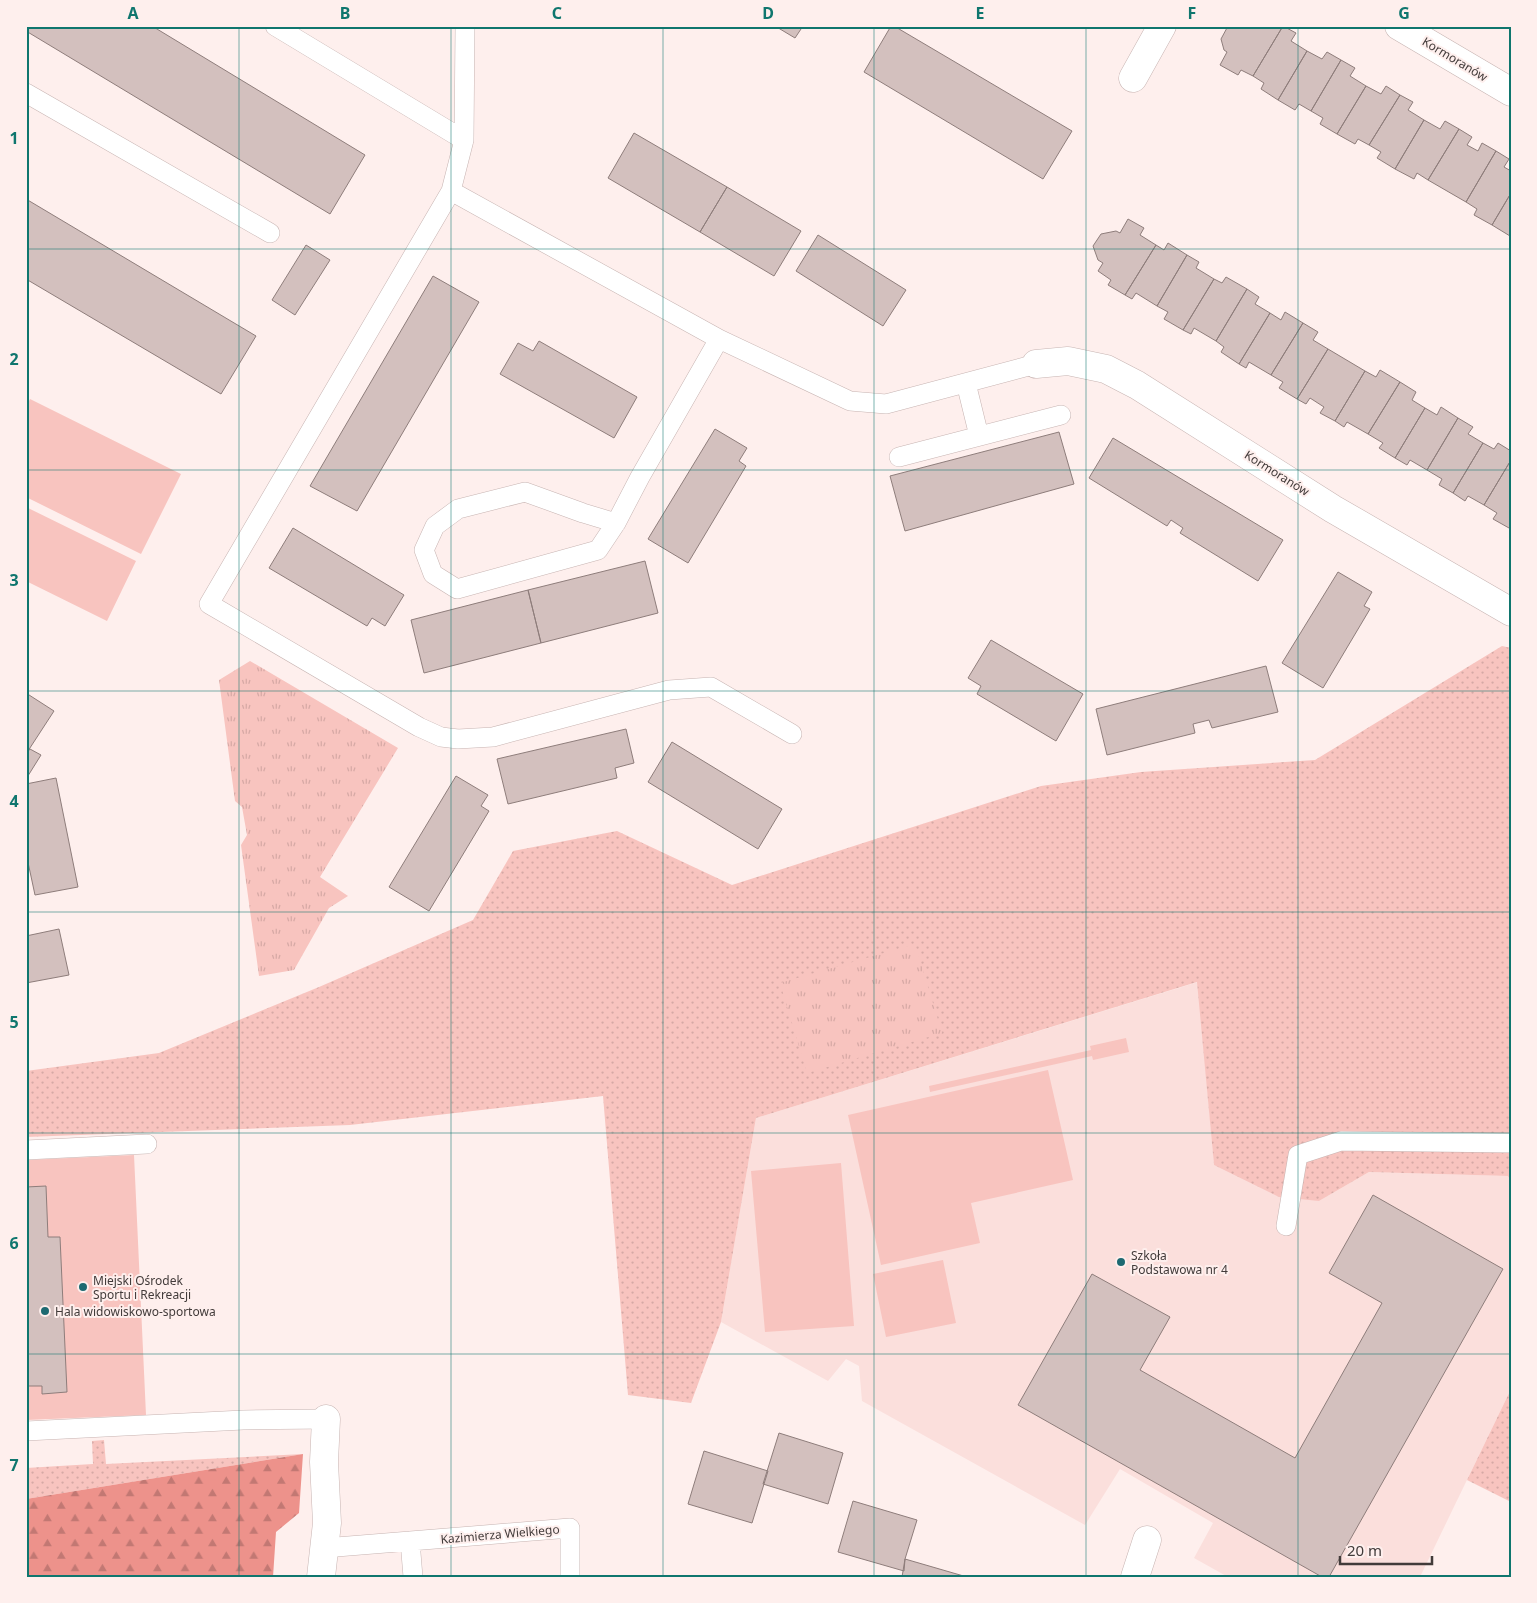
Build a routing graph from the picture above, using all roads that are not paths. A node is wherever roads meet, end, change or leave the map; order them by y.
1 (275, 26) edge
2 (465, 26) edge
3 (1162, 26) edge
4 (1399, 26) edge
5 (1133, 78) dead end
6 (1511, 92) edge
7 (26, 93) edge
8 (464, 140) junction
9 (451, 192) junction
10 (270, 233) dead end
11 (719, 339) junction
12 (1036, 364) joint
13 (966, 383) junction
14 (1061, 415) dead end
15 (979, 436) junction
16 (899, 458) dead end
17 (616, 523) junction
18 (1511, 612) edge
19 (792, 734) dead end
20 (1511, 1143) edge
21 (147, 1144) dead end
22 (26, 1150) edge
23 (1286, 1226) dead end
24 (326, 1419) joint
25 (26, 1431) edge
26 (1147, 1540) dead end
27 (410, 1541) junction
28 (324, 1548) junction
29 (321, 1577) edge
30 (412, 1577) edge
31 (570, 1577) edge
32 (1135, 1577) edge

1 - 8 lane
2 - 8 lane
3 - 5 street
4 - 6 street, Kormoranów
7 - 10 lane
8 - 9 lane
9 - 11 lane
9 - 19 lane
11 - 13 lane
11 - 17 lane
12 - 13 lane
12 - 18 street, Kormoranów
13 - 15 lane
14 - 15 lane
15 - 16 lane
17 - 17 lane
20 - 23 lane
21 - 22 lane
24 - 25 lane
24 - 28 street
26 - 32 street
27 - 28 lane, Kazimierza Wielkiego
27 - 30 lane
27 - 31 lane, Kazimierza Wielkiego
28 - 29 street

